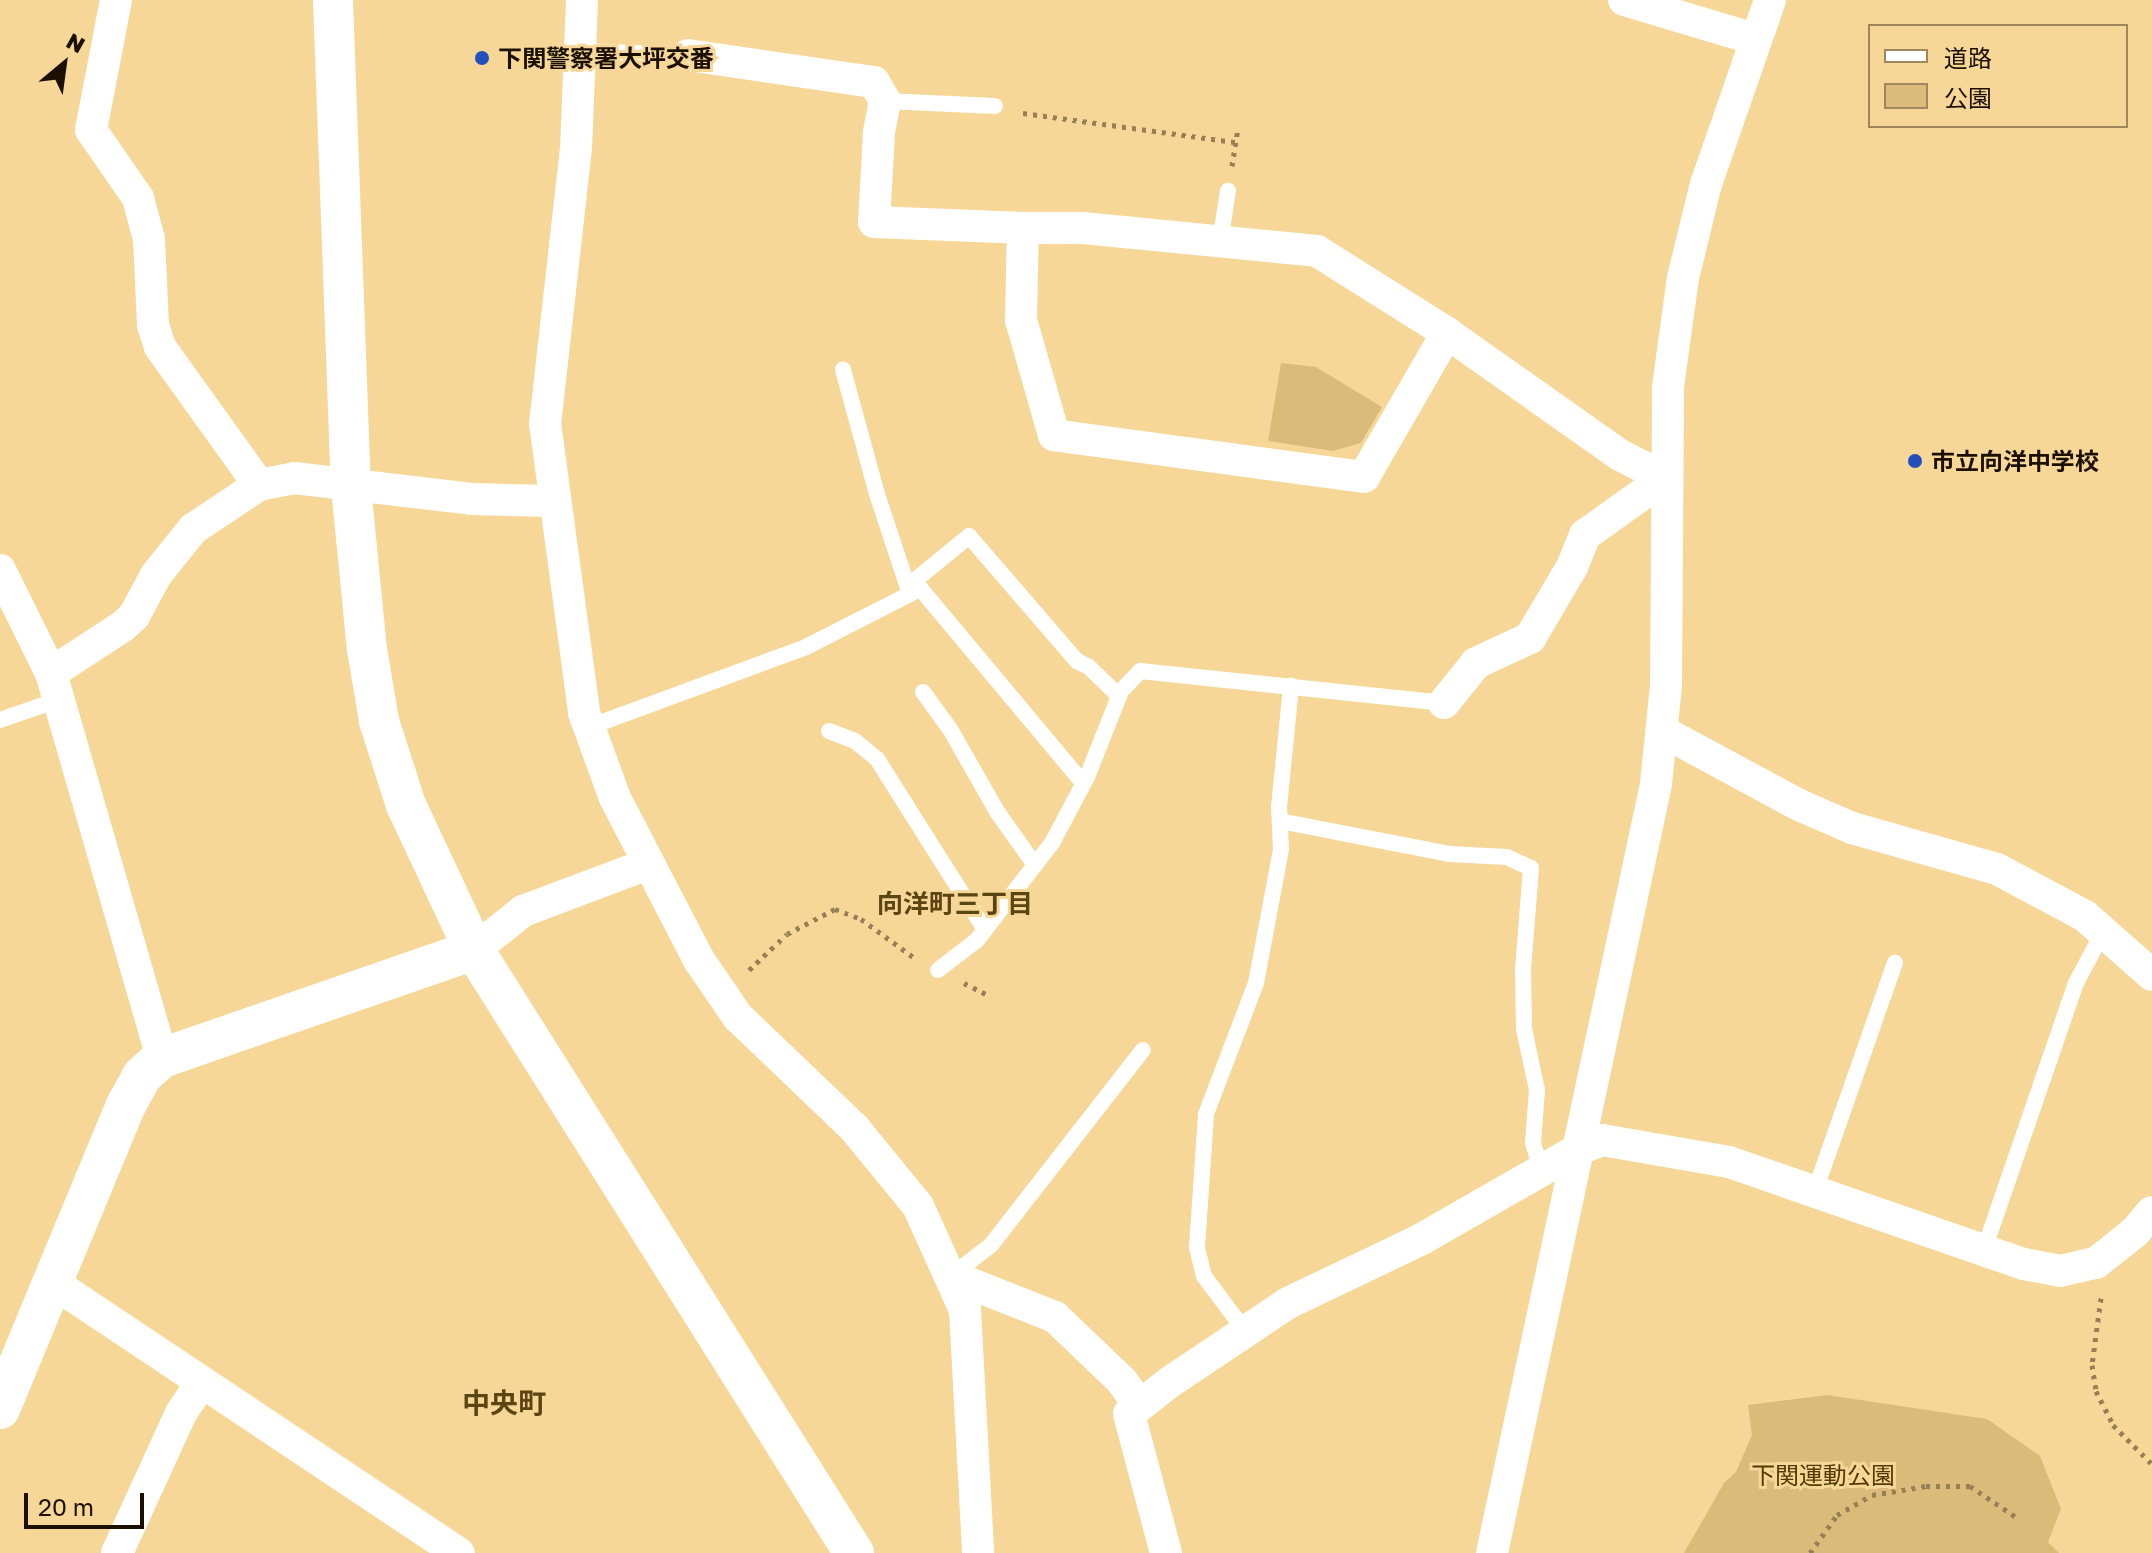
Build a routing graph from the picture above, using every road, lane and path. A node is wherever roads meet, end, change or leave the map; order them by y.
1 (116, 0) edge
2 (333, 0) edge
3 (582, 0) edge
4 (1624, 0) edge
5 (1770, 0) edge
6 (1755, 39) junction
7 (582, 51) junction
8 (688, 55) joint
9 (885, 101) junction
10 (995, 106) joint
11 (1236, 142) dead end
12 (1228, 191) dead end
13 (1023, 228) junction
14 (1220, 242) junction
15 (1447, 333) junction
16 (843, 370) dead end
17 (1665, 478) junction
18 (259, 485) junction
19 (351, 487) junction
20 (555, 501) junction
21 (0, 570) edge
22 (909, 590) junction
23 (55, 686) junction
24 (1291, 686) junction
25 (923, 692) dead end
26 (1119, 696) junction
27 (1444, 703) joint
28 (0, 720) edge
29 (589, 727) junction
30 (829, 731) dead end
31 (1662, 731) junction
32 (1083, 783) junction
33 (1280, 821) junction
34 (648, 864) junction
35 (1035, 865) junction
36 (985, 930) junction
37 (2103, 932) junction
38 (474, 950) junction
39 (1895, 963) dead end
40 (938, 970) junction
41 (2152, 975) edge
42 (986, 994) dead end
43 (723, 995) junction
44 (1143, 1050) dead end
45 (162, 1058) junction
46 (1579, 1149) junction
47 (1542, 1172) junction
48 (1815, 1191) junction
49 (2152, 1212) edge
50 (1984, 1250) junction
51 (2096, 1263) junction
52 (951, 1276) junction
53 (52, 1282) junction
54 (1245, 1331) junction
55 (202, 1382) junction
56 (1139, 1405) junction
57 (0, 1409) edge
58 (2152, 1464) edge
59 (2019, 1519) dead end
60 (117, 1553) edge
61 (459, 1553) edge
62 (854, 1553) edge
63 (978, 1553) edge
64 (1166, 1553) edge
65 (1492, 1553) edge
66 (1810, 1553) edge

1 - 18 street
2 - 19 street
3 - 7 street
4 - 6 street
5 - 6 street
6 - 17 street
7 - 8 lane
7 - 20 street
8 - 9 street
9 - 10 lane
9 - 13 street
10 - 11 path
12 - 14 lane
13 - 14 street
13 - 15 street
14 - 15 street
15 - 17 street
16 - 22 lane
17 - 27 street
17 - 31 street
18 - 19 street
18 - 23 street
19 - 20 street
19 - 38 street
20 - 29 street
21 - 23 street
22 - 26 lane
22 - 29 lane
22 - 32 lane
23 - 28 lane
23 - 45 street
24 - 26 lane
24 - 27 lane
24 - 33 lane
25 - 35 lane
26 - 32 lane
29 - 34 street
30 - 36 lane
31 - 37 street
31 - 46 street
32 - 35 lane
33 - 47 lane
33 - 54 lane
34 - 38 street
34 - 43 street
35 - 36 lane
36 - 40 lane
37 - 41 street
37 - 50 lane
38 - 45 street
38 - 62 street
39 - 48 lane
40 - 42 path
40 - 43 path
43 - 52 street
44 - 52 lane
45 - 53 street
46 - 47 street
46 - 48 street
46 - 65 street
47 - 54 street
48 - 50 street
49 - 51 street
50 - 51 street
51 - 58 path
52 - 56 street
52 - 63 street
53 - 55 street
53 - 57 street
54 - 56 street
55 - 60 street
55 - 61 street
56 - 64 street
59 - 66 path

